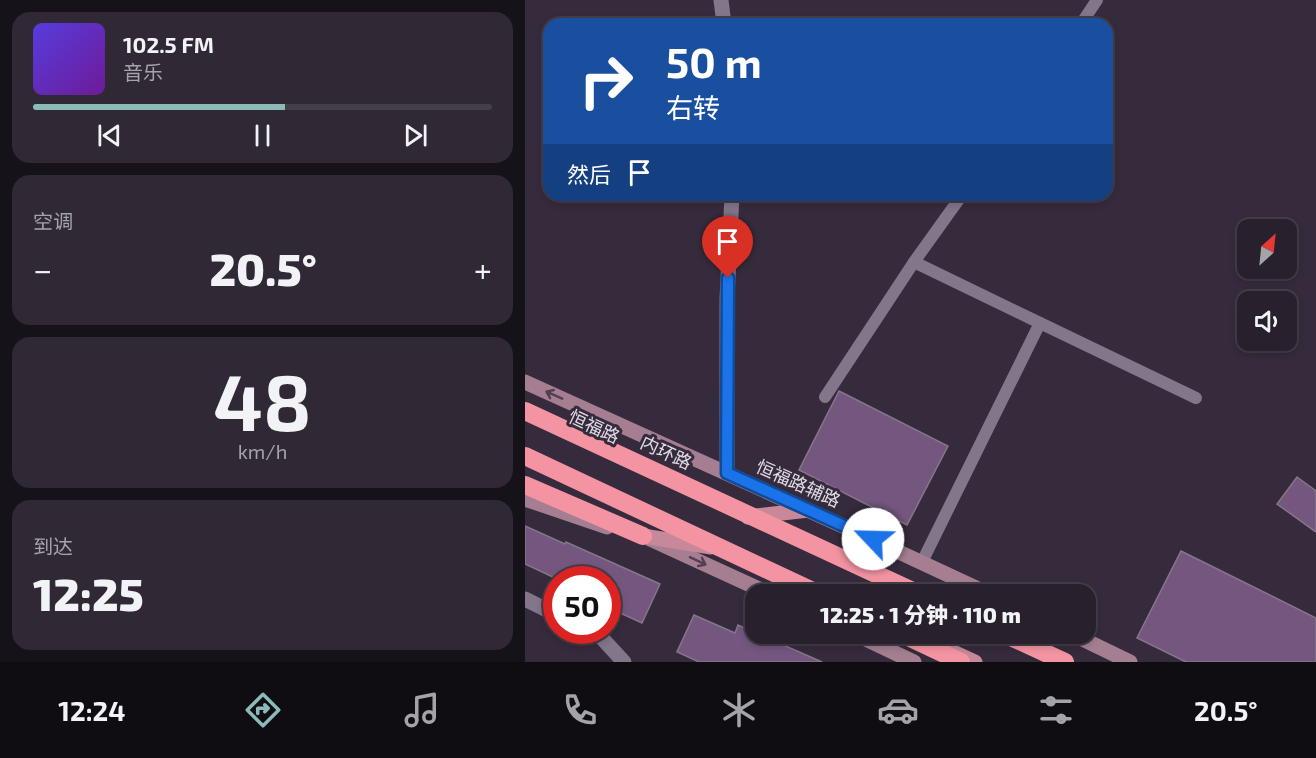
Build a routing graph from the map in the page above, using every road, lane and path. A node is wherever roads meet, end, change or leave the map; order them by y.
1 (721, 0) edge
2 (1097, 0) edge
3 (723, 18) edge
4 (1085, 18) edge
5 (732, 201) edge
6 (958, 201) edge
7 (914, 262) junction
8 (1040, 323) junction
9 (525, 382) edge
10 (825, 397) dead end
11 (1196, 398) dead end
12 (525, 411) edge
13 (525, 416) edge
14 (525, 454) edge
15 (727, 473) junction
16 (525, 485) edge
17 (525, 499) edge
18 (808, 510) junction
19 (745, 517) junction
20 (643, 536) junction
21 (747, 554) junction
22 (923, 562) junction
23 (748, 584) edge
24 (798, 584) edge
25 (810, 584) edge
26 (888, 584) edge
27 (897, 584) edge
28 (968, 584) edge
29 (525, 599) edge
30 (543, 608) edge
31 (607, 644) edge
32 (876, 644) edge
33 (923, 644) edge
34 (937, 644) edge
35 (1014, 644) edge
36 (1026, 644) edge
37 (1093, 644) edge
38 (624, 662) edge
39 (914, 662) edge
40 (960, 662) edge
41 (975, 662) edge
42 (1051, 662) edge
43 (1065, 662) edge
44 (1130, 662) edge

1 - 3 street
2 - 4 lane
5 - 15 street
6 - 7 lane
7 - 8 lane
7 - 10 lane
8 - 11 lane
8 - 22 lane
15 -> 9 main road, 恒福路辅路
12 - 27 highway, 内环路
13 - 19 main road, 恒福路
14 - 21 main road
14 - 24 highway
15 - 18 main road, 恒福路辅路
16 - 20 highway
17 - 20 main road
18 - 19 main road
18 - 22 main road, 恒福路辅路
19 - 26 main road, 恒福路
20 - 21 main road
20 -> 23 main road
21 - 25 main road
22 - 28 main road, 恒福路辅路
29 - 30 street
31 - 38 street
32 - 39 main road
33 - 40 highway
34 - 41 main road
35 - 42 main road
36 - 43 highway
37 - 44 main road

